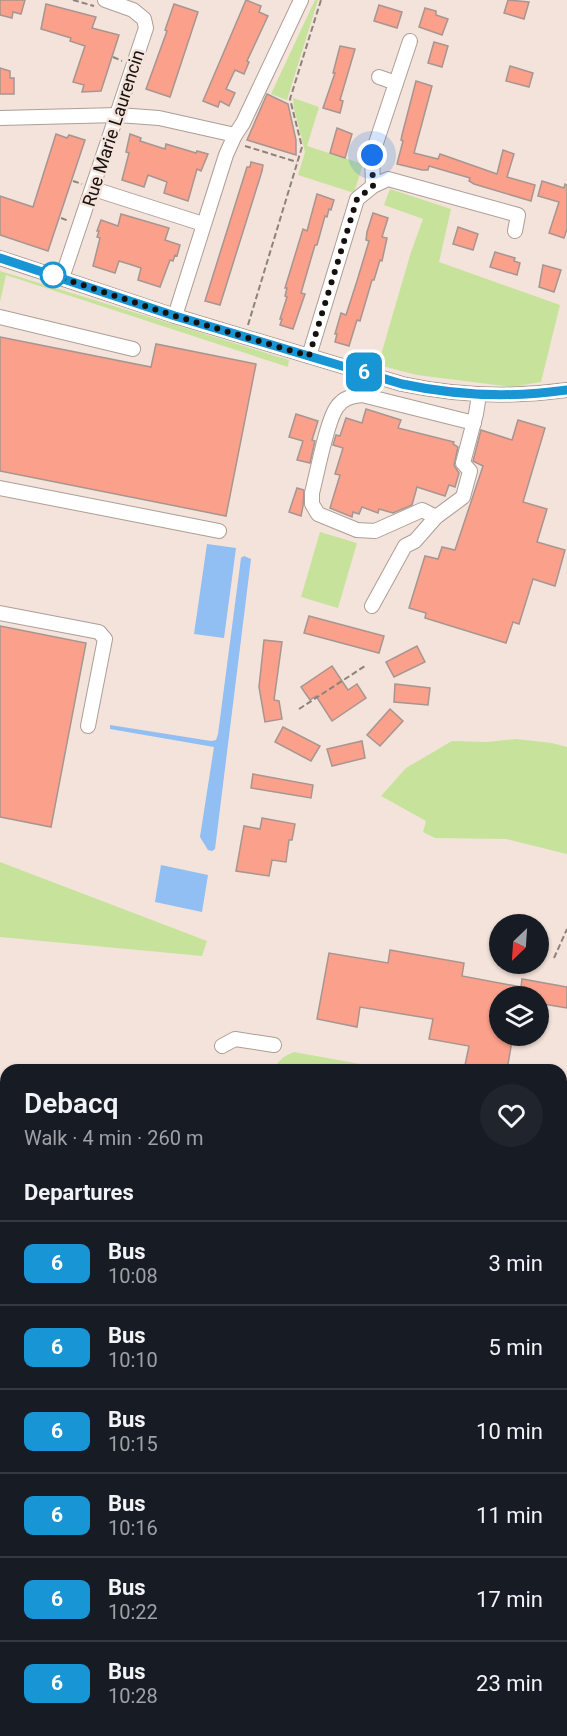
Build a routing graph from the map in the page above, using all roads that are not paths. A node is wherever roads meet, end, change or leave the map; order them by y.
1 (105, 0) edge
2 (301, 0) edge
3 (410, 42) dead end
4 (379, 77) dead end
5 (396, 83) junction
6 (118, 115) junction
7 (0, 118) edge
8 (238, 140) junction
9 (373, 186) junction
10 (100, 192) dead end
11 (204, 224) junction
12 (514, 231) dead end
13 (0, 258) edge
14 (63, 278) junction
15 (175, 316) junction
16 (0, 317) edge
17 (133, 349) dead end
18 (309, 356) junction
19 (567, 390) edge
20 (479, 395) junction
21 (474, 423) junction
22 (0, 488) edge
23 (436, 517) junction
24 (219, 531) dead end
25 (372, 606) dead end
26 (0, 614) edge
27 (88, 726) dead end
28 (274, 1045) dead end
29 (222, 1046) dead end

1 - 6 street, Rue Marie Laurencin
2 - 8 street
3 - 5 street
4 - 5 street
5 - 9 street
6 - 7 street
6 - 8 street
6 - 14 street, Rue Marie Laurencin
8 - 11 street
9 - 12 street
9 - 18 street
10 - 11 street
11 - 15 street
13 - 14 street
14 - 15 street
15 - 18 street
16 - 17 street
18 - 20 street
19 - 20 street
20 - 21 street
21 - 23 street
21 - 23 street
22 - 24 street
23 - 25 street
26 - 27 street
28 - 29 street

